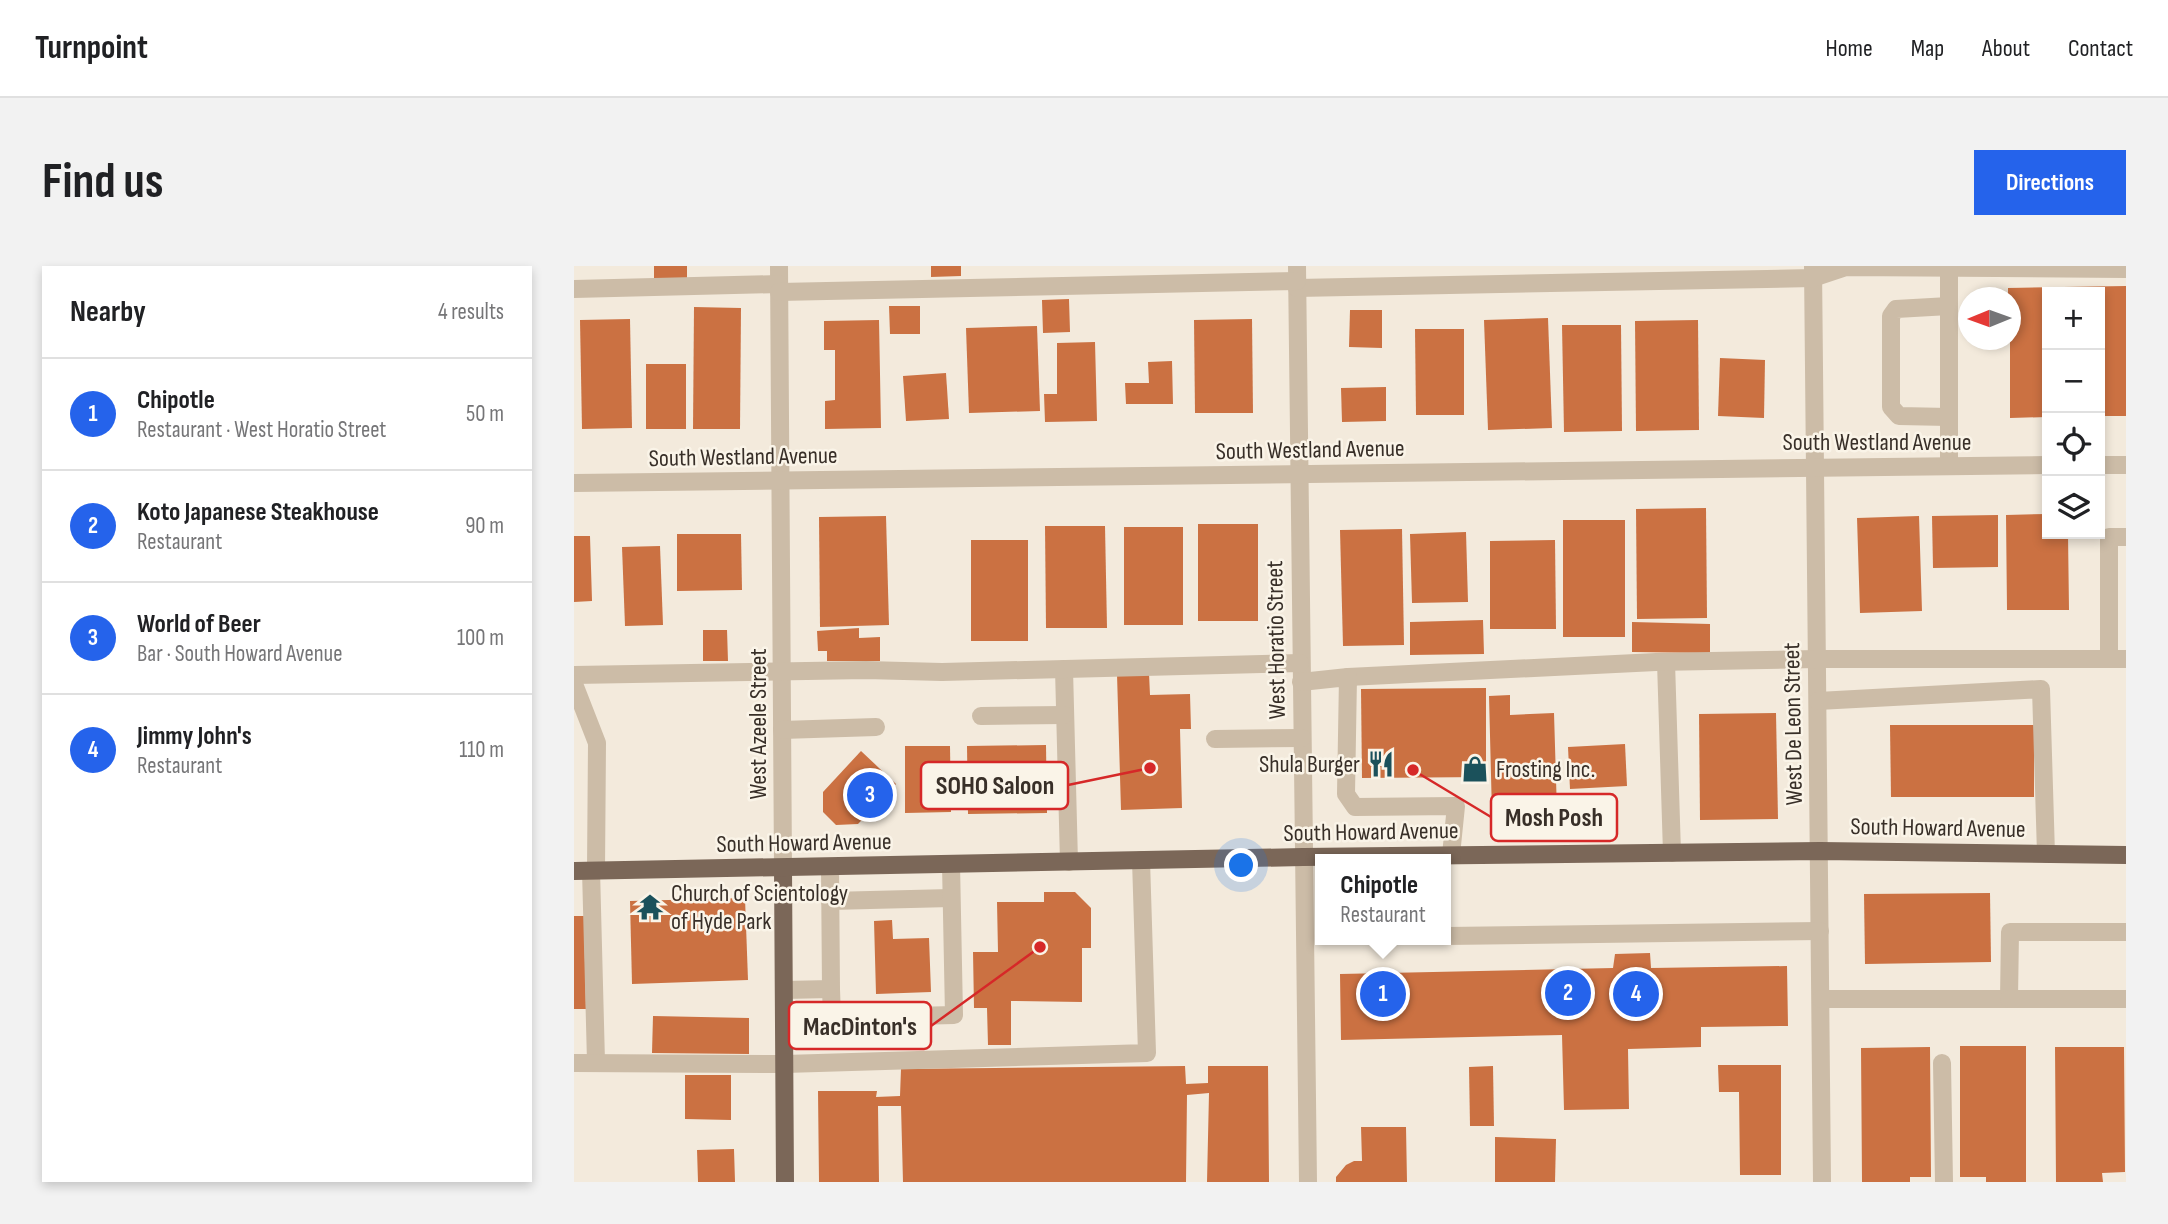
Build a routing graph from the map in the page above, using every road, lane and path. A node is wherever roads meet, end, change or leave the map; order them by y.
1 (1950, 268) junction
2 (2126, 269) edge
3 (1813, 272) edge
4 (1297, 278) edge
5 (779, 281) edge
6 (574, 289) edge
7 (1949, 306) junction
8 (1949, 416) junction
9 (2042, 465) edge
10 (2105, 465) edge
11 (2126, 465) edge
12 (1949, 466) junction
13 (1814, 467) junction
14 (1299, 475) junction
15 (781, 482) junction
16 (574, 483) edge
17 (2126, 537) edge
18 (1817, 659) junction
19 (2118, 659) edge
20 (1666, 662) junction
21 (1300, 663) junction
22 (1063, 668) junction
23 (782, 672) junction
24 (574, 675) edge
25 (1348, 677) junction
26 (1301, 682) junction
27 (574, 684) edge
28 (1818, 701) junction
29 (1064, 715) junction
30 (981, 716) dead end
31 (876, 727) dead end
32 (782, 730) junction
33 (1302, 738) junction
34 (1215, 739) dead end
35 (1819, 851) junction
36 (1672, 853) junction
37 (2046, 854) junction
38 (1451, 855) joint
39 (2126, 855) edge
40 (1303, 857) junction
41 (1315, 857) edge
42 (1141, 860) junction
43 (1069, 862) junction
44 (951, 864) junction
45 (830, 867) junction
46 (783, 868) junction
47 (587, 870) edge
48 (951, 898) junction
49 (830, 901) junction
50 (1820, 931) junction
51 (2126, 932) edge
52 (1451, 936) edge
53 (1312, 938) edge
54 (831, 989) junction
55 (784, 990) junction
56 (1821, 999) junction
57 (2009, 999) junction
58 (2126, 999) edge
59 (596, 1062) junction
60 (574, 1063) edge
61 (1942, 1063) dead end
62 (785, 1064) junction
63 (785, 1182) edge
64 (1308, 1182) edge
65 (1822, 1182) edge
66 (1944, 1182) edge

1 - 2 street
1 - 3 street
1 - 7 street
3 - 4 street
3 - 13 street, West De Leon Street
4 - 5 street
4 - 14 street, West Horatio Street
5 - 6 street
5 - 15 street, West Azeele Street
7 - 8 street
7 - 8 street
8 - 12 street
9 - 12 street, South Westland Avenue
10 - 11 street
12 - 13 street, South Westland Avenue
13 - 14 street, South Westland Avenue
13 - 18 street, West De Leon Street
14 - 15 street, South Westland Avenue
14 - 21 street, West Horatio Street
15 - 16 street, South Westland Avenue
15 - 23 street, West Azeele Street
17 - 19 street
18 - 19 street
18 - 20 street
18 - 28 street, West De Leon Street
20 - 25 street
20 - 36 street
21 - 22 street
21 - 26 street, West Horatio Street
22 - 23 street
22 - 29 street
23 - 24 street
23 - 32 street, West Azeele Street
25 - 26 street
25 - 38 street
26 - 33 street, West Horatio Street
27 - 47 street
28 - 35 street, West De Leon Street
28 - 37 street
29 - 30 street
29 - 43 street
31 - 32 street
32 - 46 street, West Azeele Street
33 - 34 street
33 - 40 street, West Horatio Street
35 - 36 main road, South Howard Avenue
35 - 37 main road, South Howard Avenue
35 - 50 street, West De Leon Street
36 - 38 main road, South Howard Avenue
37 - 39 main road, South Howard Avenue
40 - 41 main road, South Howard Avenue
40 - 42 main road, South Howard Avenue
40 - 53 street, West Horatio Street
42 - 43 main road, South Howard Avenue
42 - 62 street
43 - 44 main road, South Howard Avenue
44 - 45 main road, South Howard Avenue
44 - 48 street
45 - 46 main road, South Howard Avenue
45 - 49 street
46 - 47 main road, South Howard Avenue
46 - 55 main road, West Azeele Street
47 - 59 street
48 - 49 street
48 - 54 street
49 - 54 street
50 - 52 street
50 - 56 street, West De Leon Street
51 - 57 street
53 - 64 street, West Horatio Street
54 - 55 street
55 - 62 main road, West Azeele Street
56 - 57 street
56 - 65 street, West De Leon Street
57 - 58 street
59 - 60 street
59 - 62 street
61 - 66 street
62 - 63 main road, West Azeele Street

